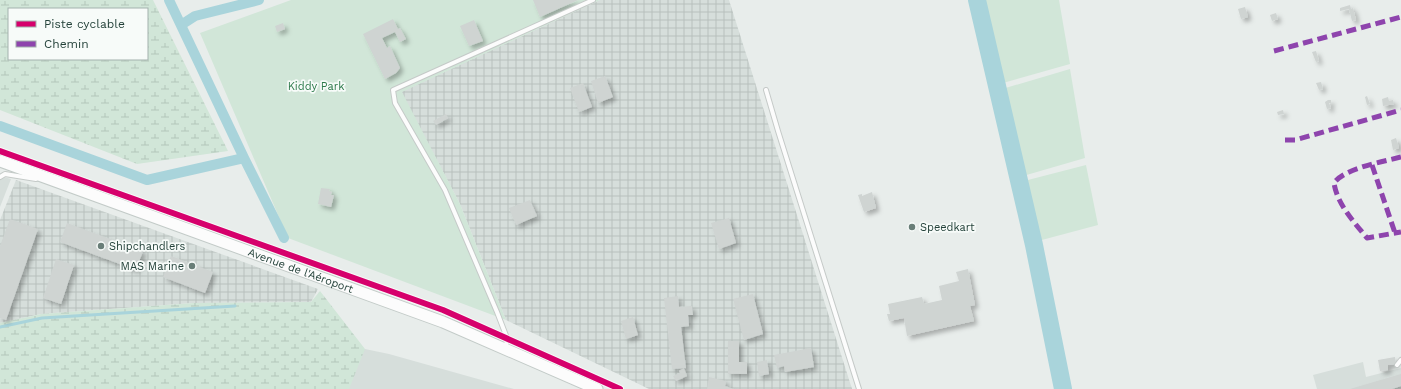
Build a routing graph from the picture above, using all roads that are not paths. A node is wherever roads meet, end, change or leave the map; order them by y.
1 (592, 0) edge
2 (766, 90) dead end
3 (0, 161) edge
4 (0, 177) edge
5 (63, 184) junction
6 (506, 348) junction
7 (1401, 360) edge
8 (1397, 365) dead end
9 (597, 389) edge
10 (859, 389) edge

1 - 6 lane
2 - 10 lane
3 - 5 main road, Avenue de l'Aéroport
4 - 5 lane
5 - 6 main road, Avenue de l'Aéroport
6 - 9 main road, Avenue de l'Aéroport
7 - 8 lane

